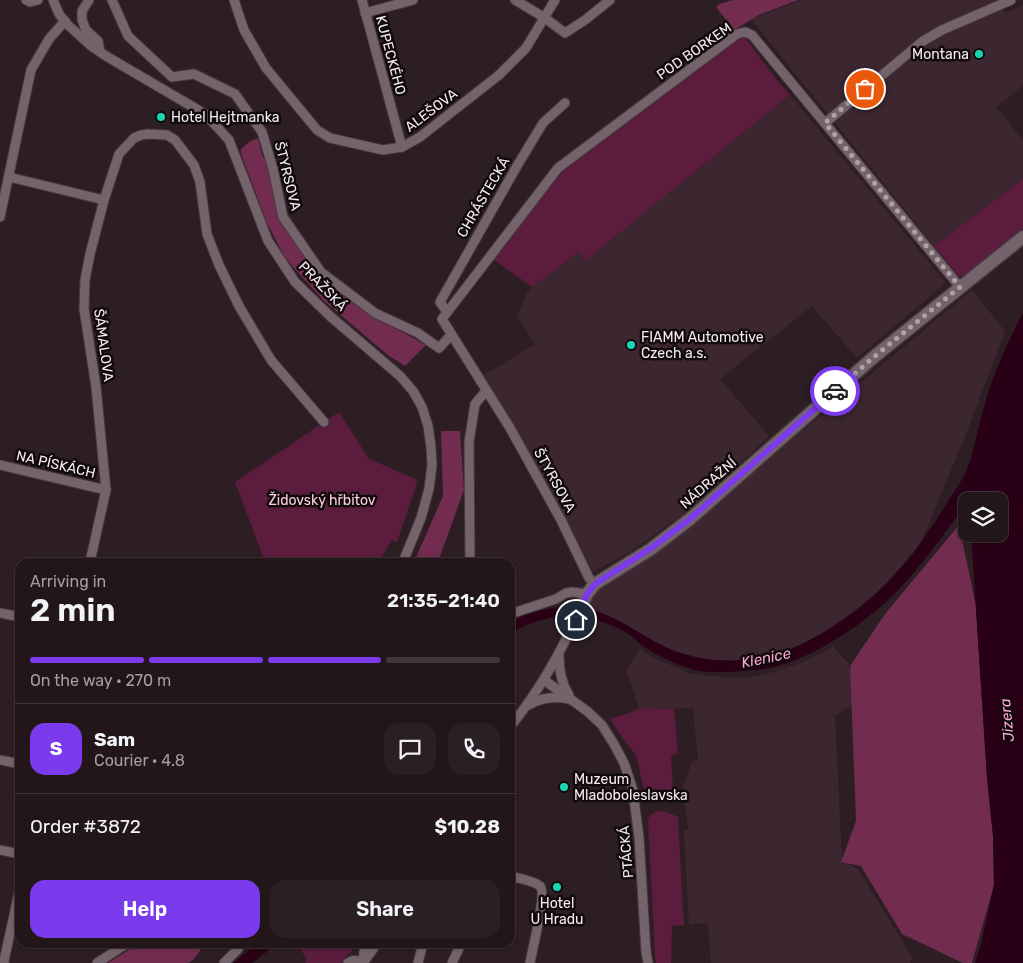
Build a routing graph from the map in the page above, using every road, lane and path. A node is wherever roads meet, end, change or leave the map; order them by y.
1 (26, 0) edge
2 (38, 0) edge
3 (53, 0) edge
4 (89, 0) edge
5 (112, 0) edge
6 (234, 0) edge
7 (362, 0) edge
8 (413, 0) edge
9 (516, 0) edge
10 (555, 0) edge
11 (610, 0) edge
12 (1011, 0) edge
13 (365, 13) junction
14 (545, 18) junction
15 (65, 21) junction
16 (100, 52) junction
17 (565, 103) dead end
18 (825, 123) junction
19 (402, 147) junction
20 (8, 177) junction
21 (104, 200) junction
22 (0, 216) edge
23 (1023, 237) edge
24 (960, 287) junction
25 (444, 315) junction
26 (451, 335) junction
27 (486, 391) junction
28 (324, 422) dead end
29 (0, 465) edge
30 (106, 490) junction
31 (91, 558) edge
32 (405, 558) edge
33 (470, 558) edge
34 (588, 594) junction
35 (515, 612) edge
36 (0, 613) edge
37 (15, 616) edge
38 (559, 655) junction
39 (544, 680) junction
40 (572, 700) junction
41 (525, 708) junction
42 (515, 721) edge
43 (0, 760) edge
44 (15, 763) edge
45 (0, 850) edge
46 (15, 853) edge
47 (515, 877) edge
48 (15, 911) edge
49 (121, 948) edge
50 (238, 948) edge
51 (364, 948) edge
52 (374, 948) edge
53 (422, 948) edge
54 (459, 948) edge
55 (4, 963) edge
56 (97, 963) edge
57 (224, 963) edge
58 (348, 963) edge
59 (363, 963) edge
60 (418, 963) edge
61 (452, 963) edge
62 (530, 963) edge
63 (648, 963) edge

1 - 2 street
3 - 15 street, PRAŽSKÁ
4 - 16 street
5 - 26 street, ŠTYRSOVA
6 - 19 street, ALEŠOVA
7 - 13 street, KUPECKÉHO
8 - 13 street
9 - 14 street
10 - 14 street, ALEŠOVA
11 - 14 street
12 - 18 street
13 - 19 street, KUPECKÉHO
14 - 19 street, ALEŠOVA
15 - 16 street, PRAŽSKÁ
15 - 20 street
16 - 32 street, PRAŽSKÁ
17 - 25 street, CHRÁSTECKÁ
18 - 24 street
18 - 25 street, POD BORKEM
20 - 21 street
20 - 22 street
21 - 28 street, ŠÁMALOVA
21 - 30 street, ŠÁMALOVA
23 - 24 street, NÁDRAŽNÍ
24 - 34 street, NÁDRAŽNÍ
25 - 26 street, ŠTYRSOVA
26 - 27 street, ŠTYRSOVA
27 - 33 street
27 - 34 street, ŠTYRSOVA
29 - 30 street, NA PÍSKÁCH
30 - 31 street, ŠÁMALOVA
34 - 35 street
34 - 38 street
36 - 37 street
38 - 39 street
38 - 40 street, PTÁCKÁ
39 - 40 street, PTÁCKÁ
39 - 41 street
40 - 41 street
40 - 63 street, PTÁCKÁ
41 - 42 street
43 - 44 street
45 - 46 street
47 - 62 street
48 - 55 street
49 - 56 street
50 - 57 street
51 - 59 street
52 - 59 street
53 - 60 street
54 - 61 street
58 - 59 street

